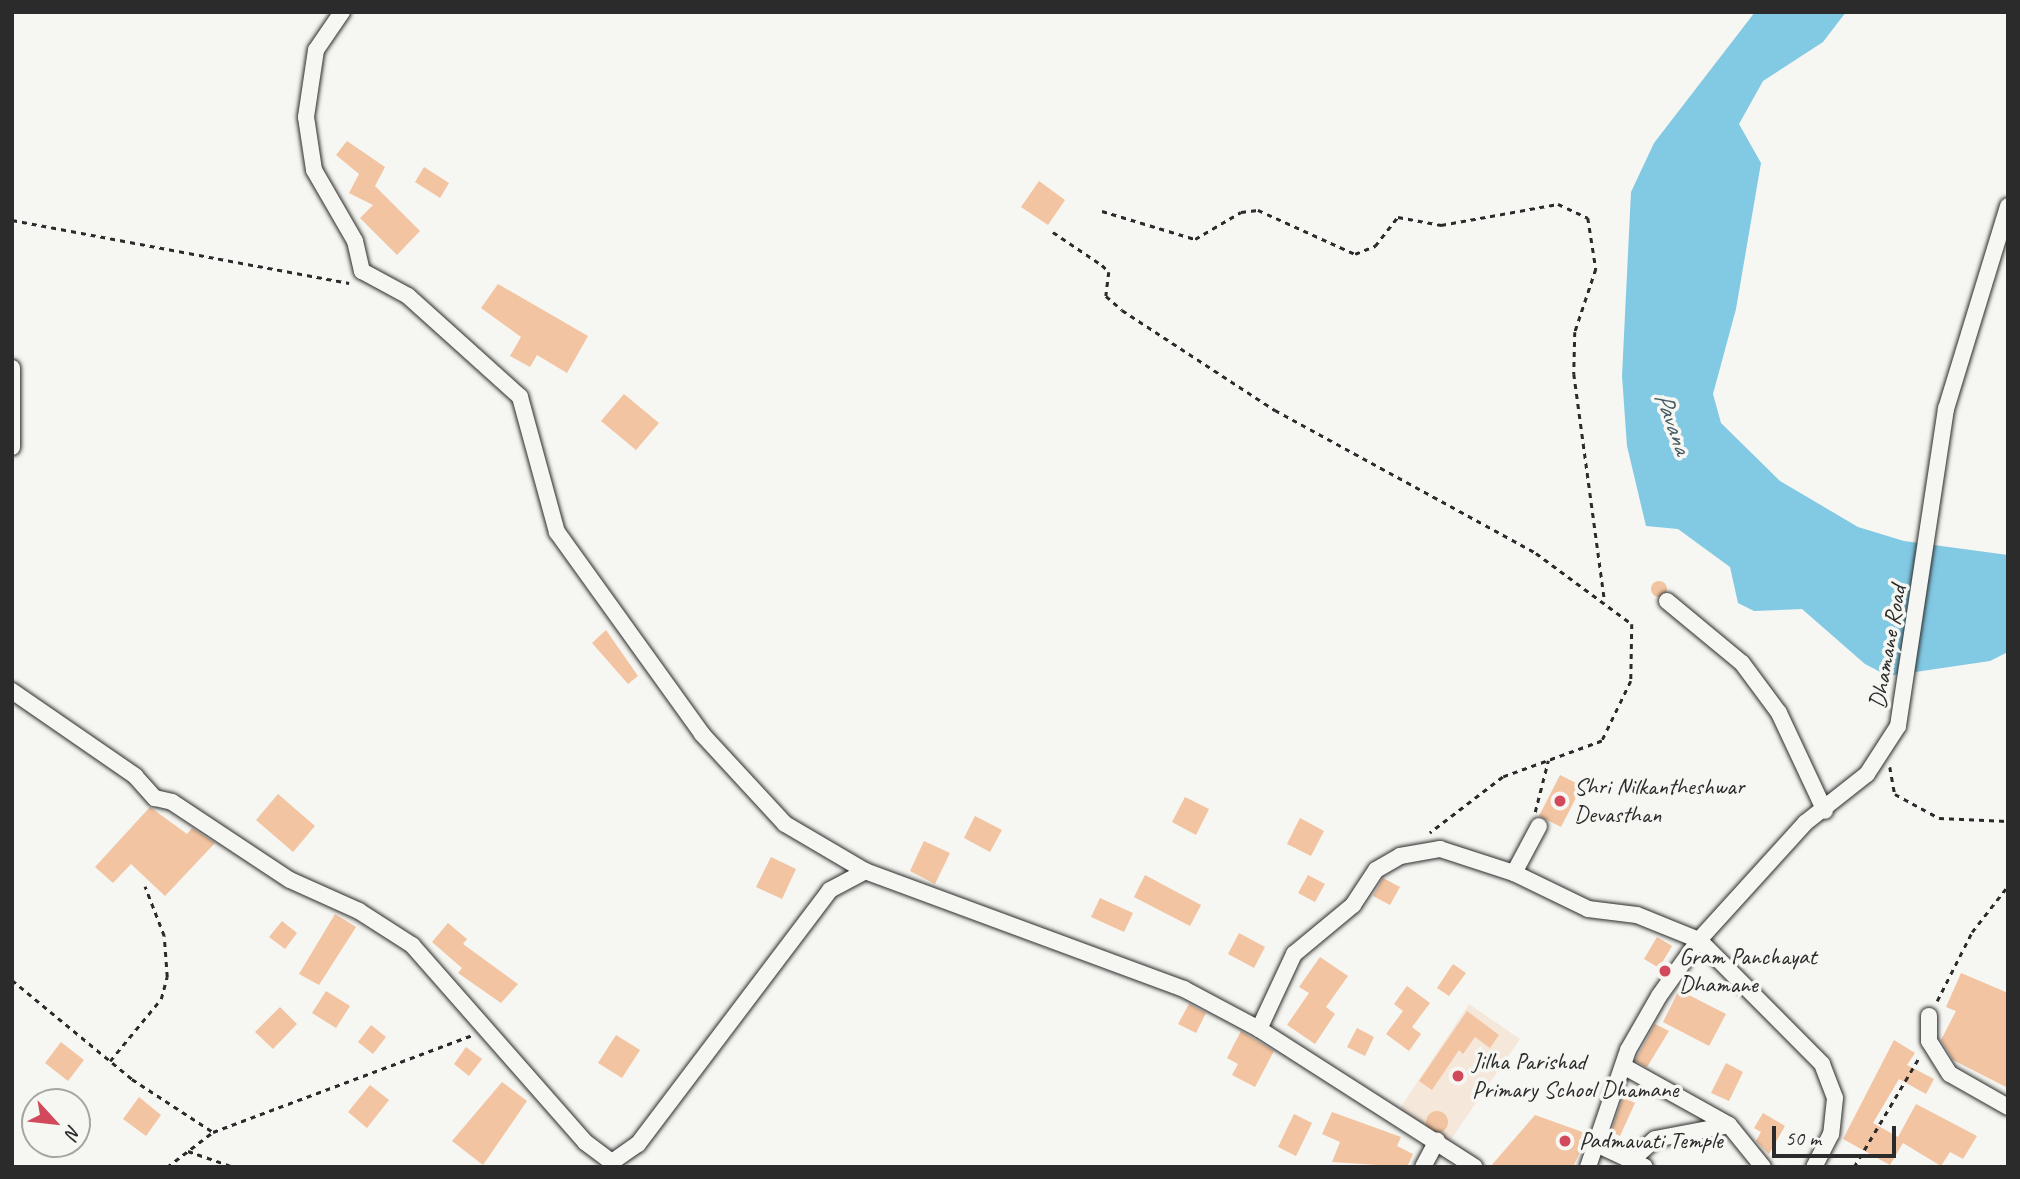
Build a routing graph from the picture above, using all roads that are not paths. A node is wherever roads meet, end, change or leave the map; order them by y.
1 (342, 12) edge
2 (2008, 206) edge
3 (12, 368) edge
4 (12, 447) edge
5 (1667, 601) dead end
6 (12, 691) edge
7 (1825, 811) junction
8 (1539, 826) road end
9 (865, 871) junction
10 (1514, 873) junction
11 (1699, 940) junction
12 (1929, 1016) road end
13 (1259, 1029) junction
14 (1625, 1067) junction
15 (2008, 1107) edge
16 (1729, 1125) junction
17 (1437, 1141) junction
18 (1594, 1143) junction
19 (1639, 1162) edge
20 (1423, 1167) edge
21 (1475, 1167) edge
22 (1588, 1167) edge
23 (1763, 1167) edge
24 (1814, 1167) edge

1 - 9 street
2 - 7 street, Dhamane Road
3 - 4 street
5 - 7 street
6 - 9 street
7 - 11 street, Dhamane Road
8 - 10 street
9 - 13 street
10 - 11 street
10 - 13 street
11 - 14 street, Dhamane Road
11 - 24 street
12 - 15 street
13 - 17 street
14 - 16 street
14 - 18 street, Dhamane Road
16 - 19 street
16 - 23 street
17 - 20 street
17 - 21 street
18 - 19 street
18 - 22 street, Dhamane Road

